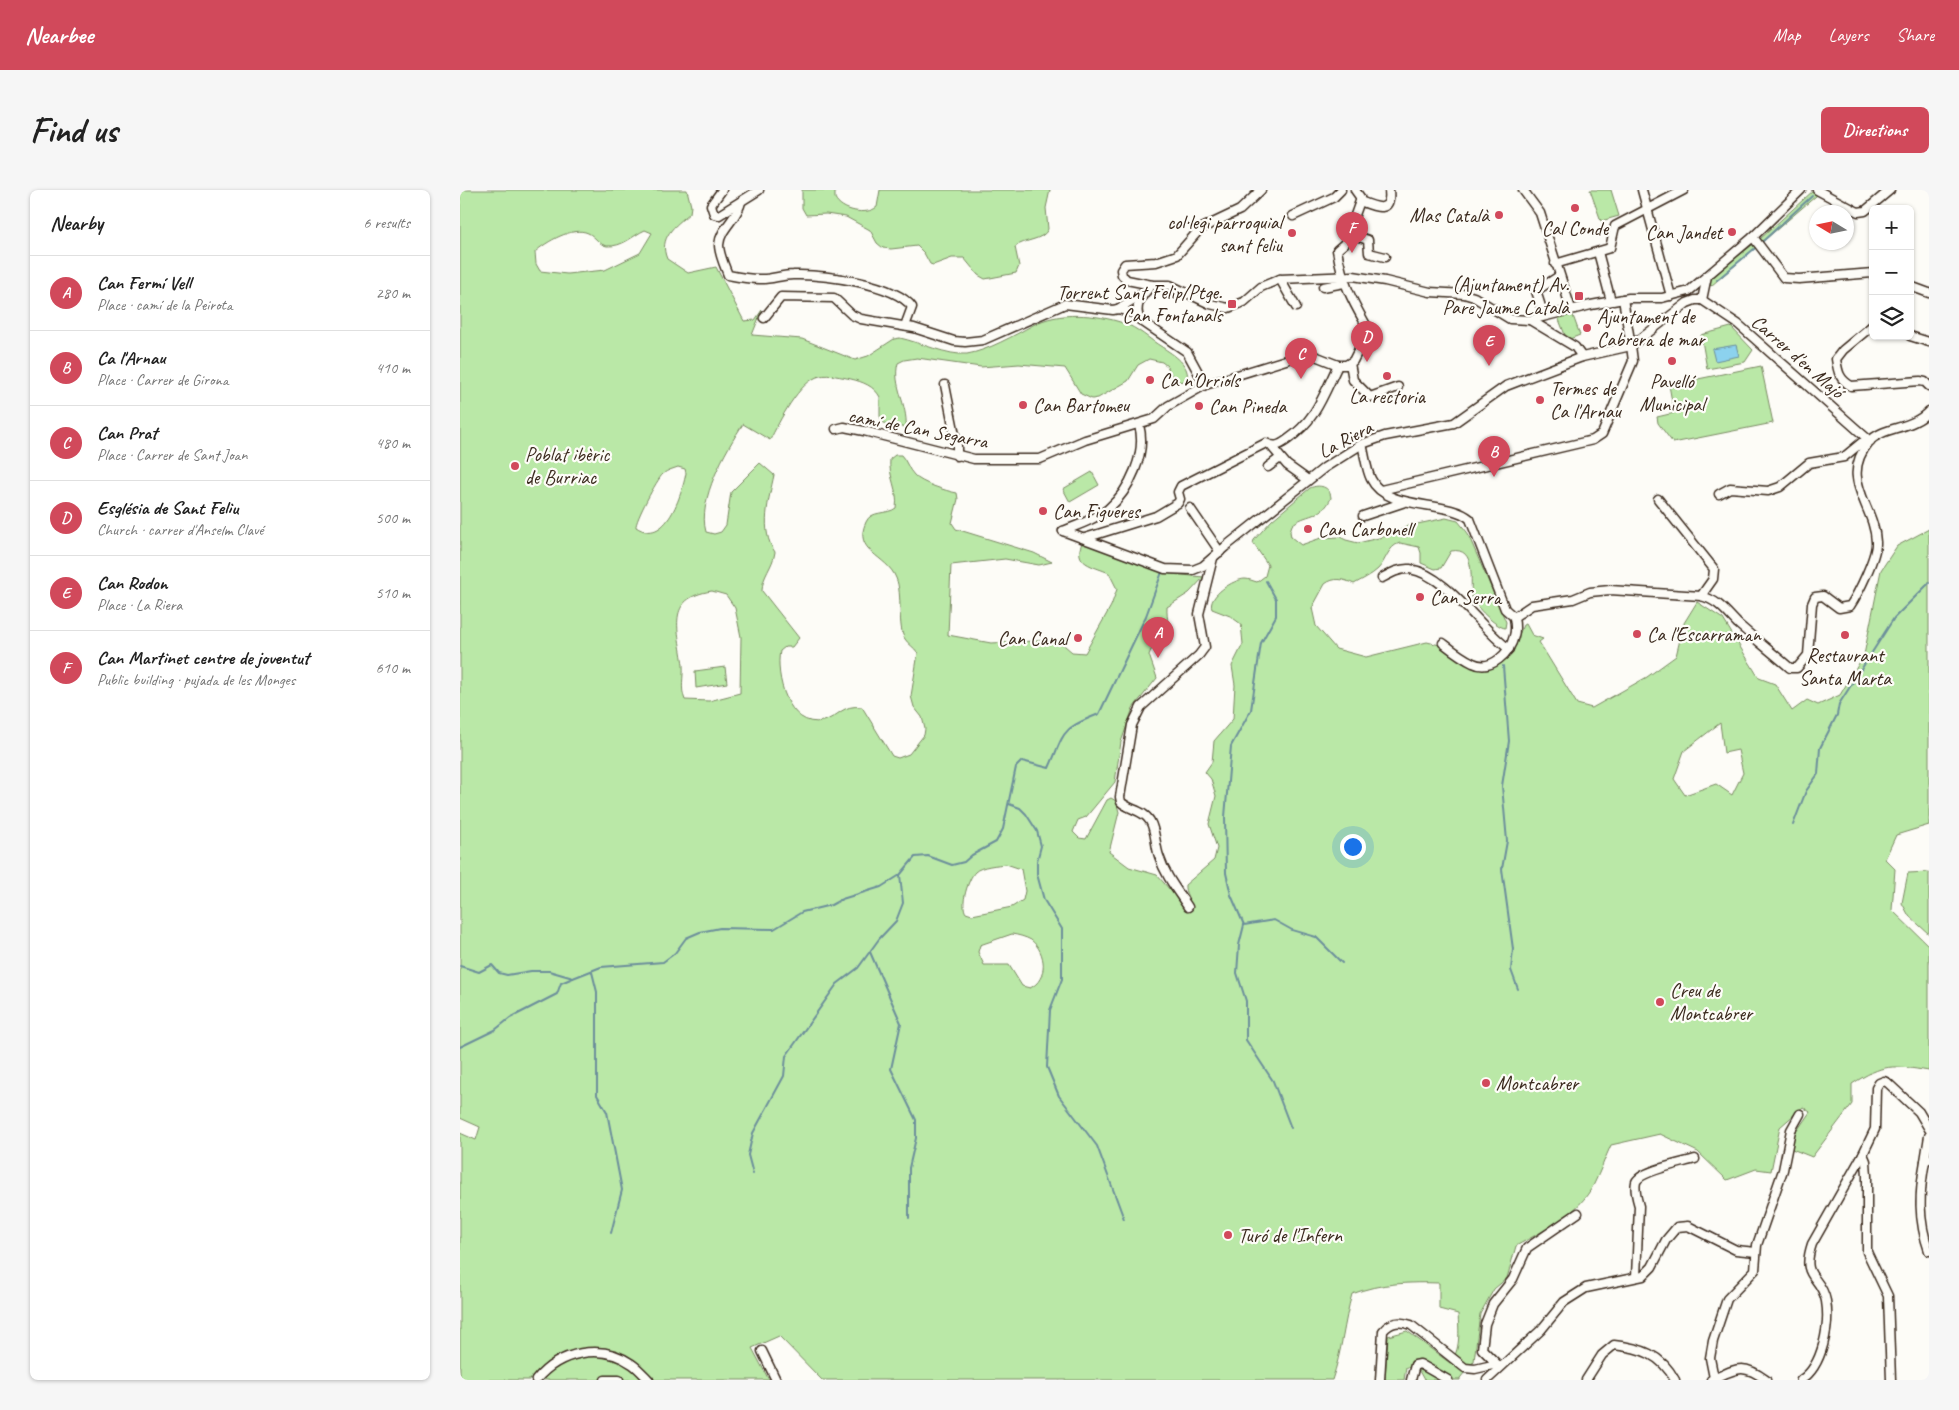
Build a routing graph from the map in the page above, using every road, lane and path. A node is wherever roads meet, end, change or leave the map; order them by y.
1 (722, 190) edge
2 (759, 190) edge
3 (1261, 190) edge
4 (1341, 190) edge
5 (1355, 190) edge
6 (1389, 190) edge
7 (1523, 190) edge
8 (1642, 190) edge
9 (1684, 190) edge
10 (1801, 190) edge
11 (1817, 190) edge
12 (1890, 190) edge
13 (1792, 193) edge
14 (1360, 201) junction
15 (741, 202) junction
16 (1647, 210) junction
17 (1293, 216) dead end
18 (1348, 233) junction
19 (1756, 242) junction
20 (1598, 252) junction
21 (1385, 257) dead end
22 (1555, 264) junction
23 (1869, 273) edge
24 (1560, 276) junction
25 (1707, 276) junction
26 (1280, 278) junction
27 (1343, 280) junction
28 (1152, 285) junction
29 (1697, 285) junction
30 (1323, 287) dead end
31 (1914, 289) edge
32 (1689, 291) junction
33 (1144, 293) junction
34 (1929, 293) edge
35 (1671, 296) junction
36 (1703, 296) junction
37 (1662, 298) junction
38 (1623, 299) junction
39 (1611, 301) junction
40 (1688, 303) junction
41 (1296, 306) dead end
42 (1118, 309) junction
43 (1571, 309) junction
44 (1137, 314) junction
45 (1544, 316) junction
46 (1670, 317) junction
47 (764, 318) dead end
48 (1530, 320) junction
49 (904, 326) junction
50 (1869, 328) edge
51 (1914, 337) edge
52 (1929, 342) edge
53 (1630, 343) junction
54 (1582, 358) junction
55 (1350, 363) junction
56 (1338, 365) junction
57 (945, 385) dead end
58 (1205, 385) junction
59 (1929, 386) edge
60 (1398, 387) dead end
61 (1929, 410) edge
62 (1139, 425) junction
63 (836, 429) dead end
64 (1870, 441) junction
65 (1362, 444) junction
66 (1271, 446) junction
67 (956, 456) junction
68 (1280, 458) junction
69 (1268, 466) dead end
70 (1308, 480) junction
71 (1381, 490) junction
72 (1719, 494) dead end
73 (1658, 499) dead end
74 (1405, 502) junction
75 (1190, 508) dead end
76 (1363, 516) dead end
77 (1085, 538) junction
78 (1220, 552) junction
79 (1213, 558) junction
80 (1382, 578) dead end
81 (1700, 596) junction
82 (1514, 617) junction
83 (1443, 643) dead end
84 (1508, 648) junction
85 (1188, 907) dead end
86 (1800, 1114) dead end
87 (1929, 1129) edge
88 (1929, 1136) edge
89 (1863, 1154) junction
90 (1695, 1159) dead end
91 (1927, 1160) edge
92 (1578, 1214) dead end
93 (1929, 1251) edge
94 (1756, 1252) junction
95 (1636, 1278) junction
96 (762, 1350) dead end
97 (1509, 1361) junction
98 (1496, 1364) junction
99 (1712, 1379) edge
100 (536, 1380) edge
101 (605, 1380) edge
102 (619, 1380) edge
103 (649, 1380) edge
104 (776, 1380) edge
105 (1380, 1380) edge
106 (1411, 1380) edge
107 (1448, 1380) edge
108 (1487, 1380) edge
109 (1586, 1380) edge
110 (1675, 1380) edge
111 (1766, 1380) edge
112 (1801, 1380) edge
113 (1890, 1380) edge

1 - 15 street
2 - 15 street
3 - 28 street
4 - 17 street
5 - 14 street
6 - 14 street
7 - 22 street
8 - 16 street
9 - 16 street
10 - 13 street
11 - 12 street
13 - 19 street
14 - 18 street
15 - 49 street
16 - 20 street
16 - 35 street
18 - 21 street
18 - 27 street
19 - 23 street
19 - 25 street
20 - 22 street
20 - 39 street
22 - 24 street
24 - 43 street
24 - 45 street
25 - 29 street
25 - 36 street
26 - 27 street
26 - 28 street
26 - 41 street
27 - 30 street
27 - 48 street
27 - 55 street
28 - 33 street
29 - 32 street
29 - 36 street, Carrer d'en Majó
31 - 34 street
32 - 35 street
32 - 40 street
33 - 42 street
33 - 44 street
35 - 37 street
36 - 40 street
36 - 64 street, Carrer d'en Majó
37 - 38 street
37 - 46 street
38 - 39 street
38 - 53 street
39 - 43 street
40 - 46 street, La Riera
42 - 44 street
42 - 49 street
43 - 45 street
44 - 58 street
45 - 48 street
46 - 53 street, La Riera
47 - 49 street
48 - 54 street
50 - 59 street
51 - 52 street
53 - 54 street, La Riera
53 - 71 street
54 - 65 street, La Riera
55 - 56 street
55 - 60 street
56 - 58 street, camí de Can Segarra
56 - 66 street
57 - 67 street
58 - 62 street, camí de Can Segarra
61 - 64 street
62 - 67 street, camí de Can Segarra
62 - 77 street, La Riera
63 - 67 street, camí de Can Segarra
64 - 72 street
64 - 81 street
65 - 70 street, La Riera
65 - 71 street
66 - 68 street
66 - 77 street
68 - 69 street
68 - 70 street
70 - 78 street, La Riera
71 - 74 street
73 - 81 street
74 - 76 street
74 - 82 street
75 - 78 street
77 - 79 street, La Riera
78 - 79 street, La Riera
79 - 85 street
80 - 84 street
81 - 82 street
82 - 84 street
83 - 84 street
86 - 94 street
87 - 89 street
88 - 91 street
89 - 112 street
89 - 113 street
90 - 95 street
91 - 93 street
92 - 98 street
94 - 95 street
94 - 99 street
95 - 97 street
96 - 104 street
97 - 98 street
97 - 108 street
98 - 105 street
99 - 111 street
100 - 103 street
101 - 102 street
106 - 107 street
109 - 110 street

